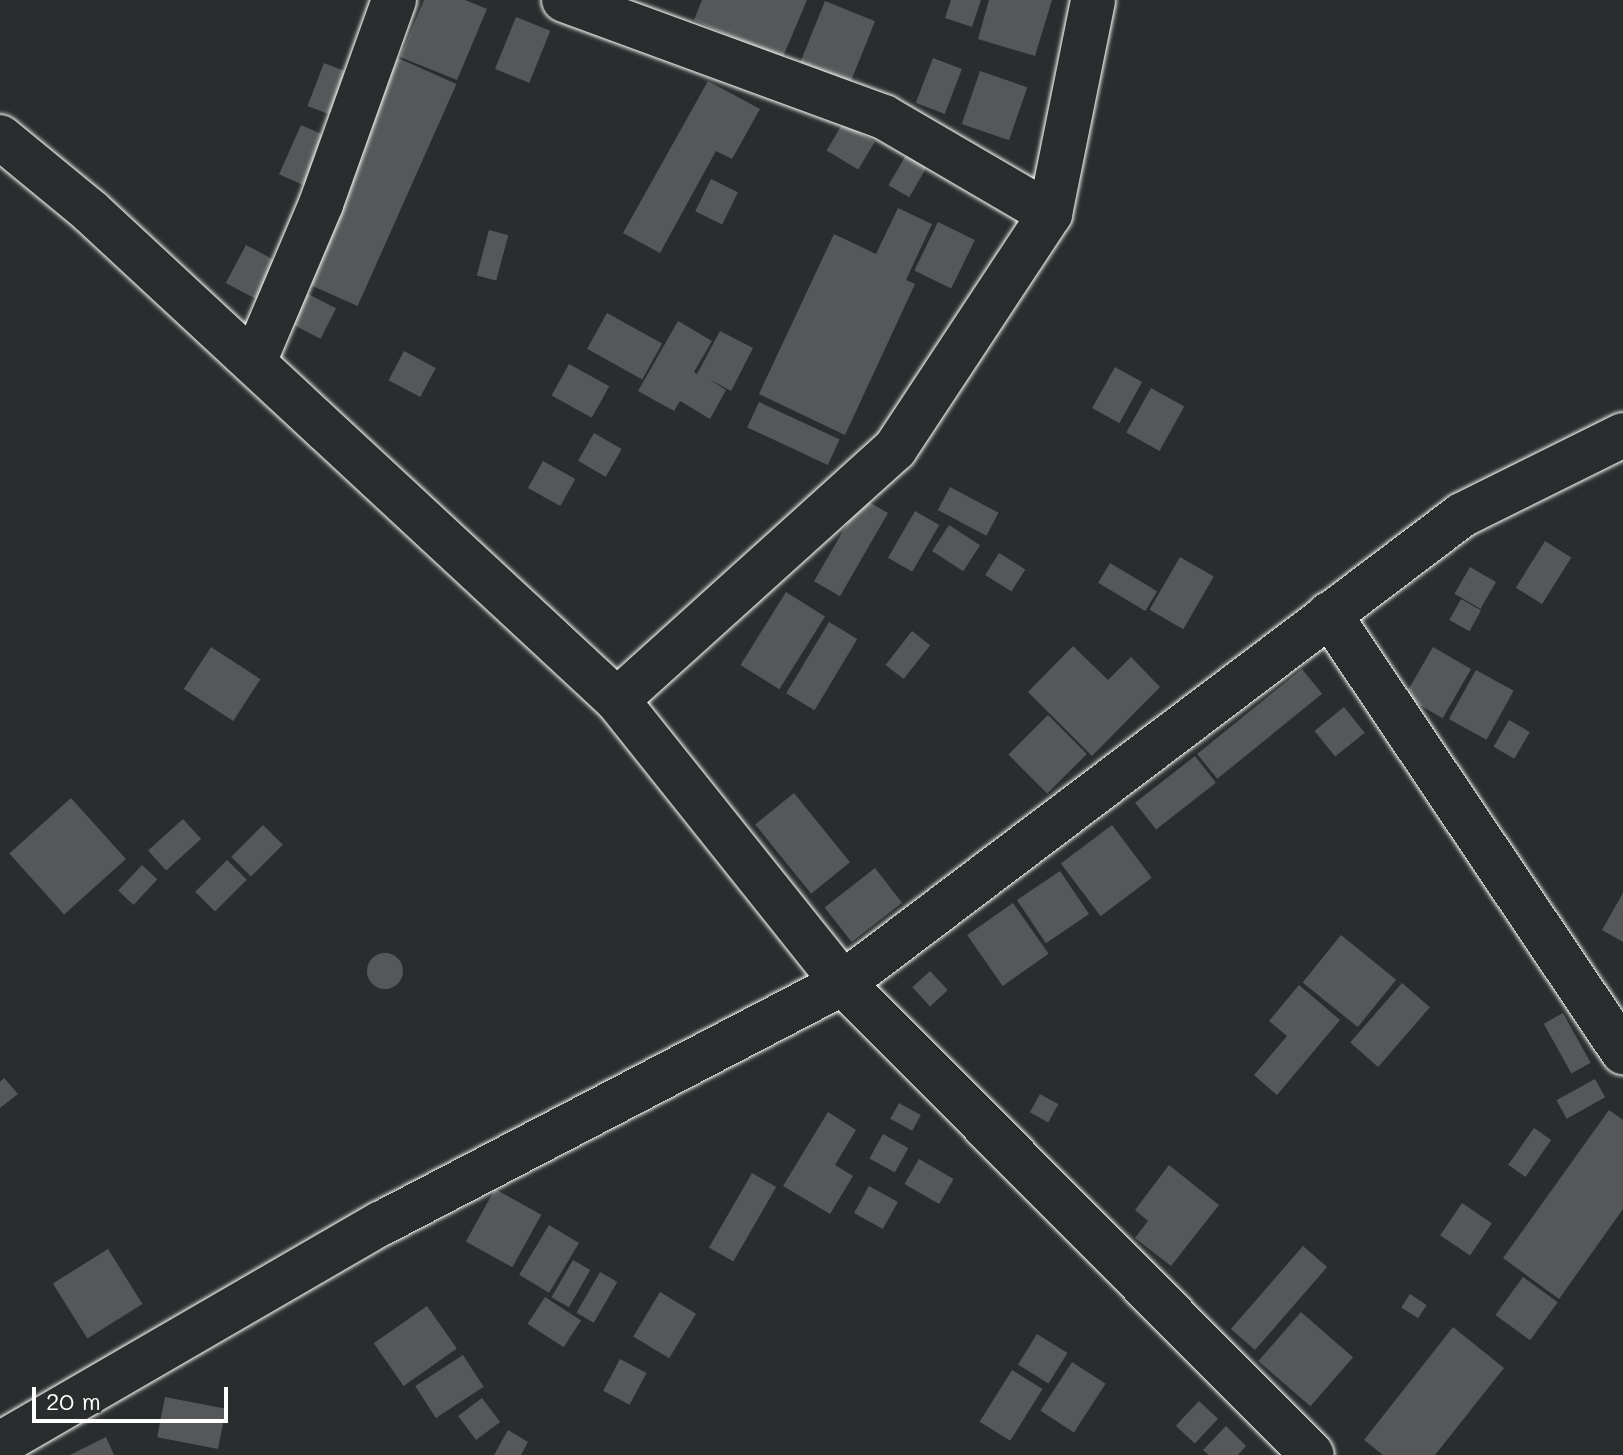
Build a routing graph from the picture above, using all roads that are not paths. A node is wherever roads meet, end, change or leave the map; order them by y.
1 (394, 0) edge
2 (564, 0) edge
3 (1093, 0) edge
4 (0, 137) edge
5 (1050, 214) junction
6 (254, 362) junction
7 (1623, 435) edge
8 (1329, 614) junction
9 (617, 700) junction
10 (843, 983) junction
11 (1623, 1052) edge
12 (0, 1444) edge
13 (1312, 1455) edge

1 - 6 street
2 - 5 street
3 - 5 street
4 - 6 street
5 - 9 street
6 - 9 street
7 - 8 street
8 - 10 street
8 - 11 street
9 - 10 street
10 - 12 street
10 - 13 street

